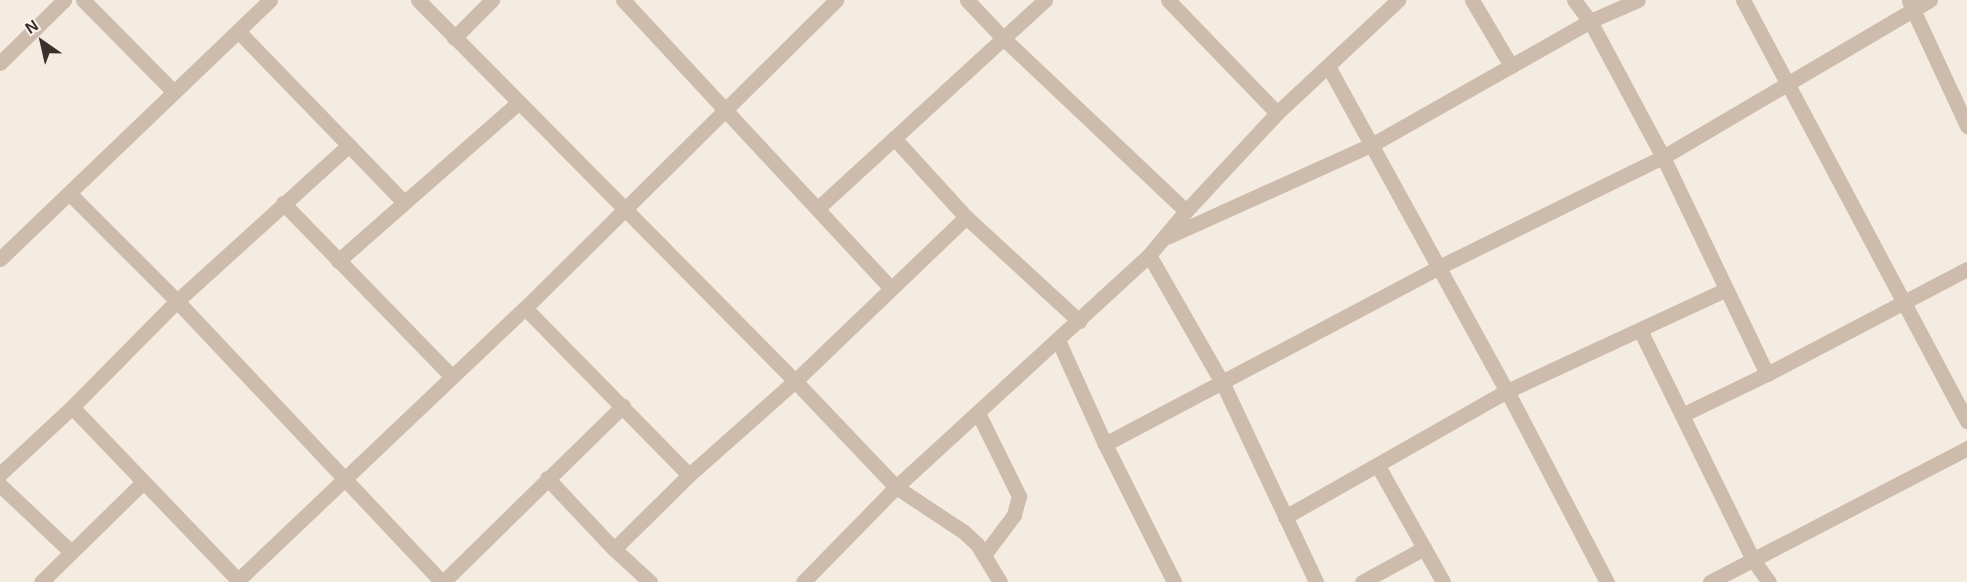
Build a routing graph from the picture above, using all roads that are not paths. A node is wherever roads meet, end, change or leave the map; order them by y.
1 (64, 0) edge
2 (83, 0) edge
3 (270, 0) edge
4 (418, 0) edge
5 (492, 0) edge
6 (836, 0) edge
7 (967, 0) edge
8 (1045, 0) edge
9 (1398, 0) edge
10 (1472, 0) edge
11 (1574, 0) edge
12 (1638, 0) edge
13 (1743, 0) edge
14 (1930, 0) edge
15 (1172, 1) edge
16 (632, 3) edge
17 (1910, 4) edge
18 (1590, 21) junction
19 (238, 32) junction
20 (1002, 37) junction
21 (454, 38) junction
22 (1, 61) edge
23 (1328, 66) junction
24 (1511, 66) junction
25 (1786, 85) junction
26 (174, 92) junction
27 (518, 103) junction
28 (725, 108) junction
29 (1277, 113) junction
30 (1967, 126) edge
31 (894, 138) junction
32 (1373, 144) junction
33 (350, 145) junction
34 (1663, 157) junction
35 (69, 194) junction
36 (403, 201) junction
37 (283, 203) junction
38 (818, 208) junction
39 (624, 211) junction
40 (1186, 211) junction
41 (966, 217) junction
42 (1162, 239) junction
43 (1149, 255) junction
44 (0, 259) edge
45 (338, 261) junction
46 (1439, 267) junction
47 (1967, 269) edge
48 (891, 288) junction
49 (1725, 290) junction
50 (177, 301) junction
51 (1903, 304) junction
52 (525, 308) junction
53 (1079, 321) junction
54 (1640, 330) junction
55 (1058, 340) junction
56 (1767, 374) junction
57 (451, 376) junction
58 (795, 381) junction
59 (1223, 384) junction
60 (1508, 391) junction
61 (623, 406) junction
62 (72, 407) junction
63 (978, 413) junction
64 (1682, 416) junction
65 (1967, 421) edge
66 (1106, 444) junction
67 (1967, 448) edge
68 (1377, 466) junction
69 (0, 474) edge
70 (689, 475) junction
71 (547, 478) junction
72 (346, 479) junction
73 (143, 482) junction
74 (0, 485) edge
75 (896, 488) junction
76 (1286, 517) junction
77 (1424, 548) junction
78 (614, 549) junction
79 (71, 552) junction
80 (984, 555) junction
81 (1753, 560) junction
82 (238, 581) edge
83 (40, 582) edge
84 (442, 582) edge
85 (650, 582) edge
86 (803, 582) edge
87 (1000, 582) edge
88 (1174, 582) edge
89 (1316, 582) edge
90 (1362, 582) edge
91 (1443, 582) edge
92 (1606, 582) edge
93 (1710, 582) edge
94 (1769, 582) edge

1 - 22 street
2 - 26 street
3 - 19 street
4 - 21 street
5 - 21 street
6 - 28 street
7 - 20 street
8 - 20 street
9 - 23 street
10 - 24 street
11 - 18 street
12 - 18 street
13 - 25 street
14 - 17 street
15 - 29 street
16 - 28 street
17 - 25 street
17 - 30 street
18 - 24 street
18 - 34 street
19 - 26 street
19 - 33 street
20 - 31 street
20 - 40 street
21 - 27 street
23 - 29 street
23 - 32 street
24 - 32 street
25 - 34 street
25 - 51 street
26 - 35 street
27 - 36 street
27 - 39 street
28 - 38 street
28 - 39 street
29 - 40 street
31 - 38 street
31 - 41 street
32 - 42 street
32 - 46 street
33 - 36 street
33 - 37 street
34 - 46 street
34 - 49 street
35 - 44 street
35 - 50 street
36 - 45 street
37 - 45 street
37 - 50 street
38 - 48 street
39 - 52 street
39 - 58 street
40 - 42 street
41 - 48 street
41 - 53 street
42 - 43 street
43 - 53 street
43 - 59 street
45 - 57 street
46 - 59 street
46 - 60 street
47 - 51 street
48 - 58 street
49 - 54 street
49 - 56 street
50 - 62 street
50 - 72 street
51 - 56 street
51 - 65 street
52 - 57 street
52 - 61 street
53 - 55 street
54 - 60 street
54 - 64 street
55 - 63 street
55 - 66 street
56 - 64 street
57 - 72 street
58 - 70 street
58 - 75 street
59 - 66 street
59 - 76 street
60 - 68 street
60 - 92 street
61 - 70 street
61 - 71 street
62 - 69 street
62 - 73 street
63 - 75 street
63 - 80 street
64 - 81 street
66 - 88 street
67 - 81 street
68 - 76 street
68 - 77 street
70 - 78 street
71 - 78 street
71 - 84 street
72 - 82 street
72 - 84 street
73 - 79 street
73 - 82 street
74 - 79 street
75 - 80 street
75 - 86 street
76 - 89 street
77 - 90 street
77 - 91 street
78 - 85 street
79 - 83 street
80 - 87 street
81 - 93 street
81 - 94 street

